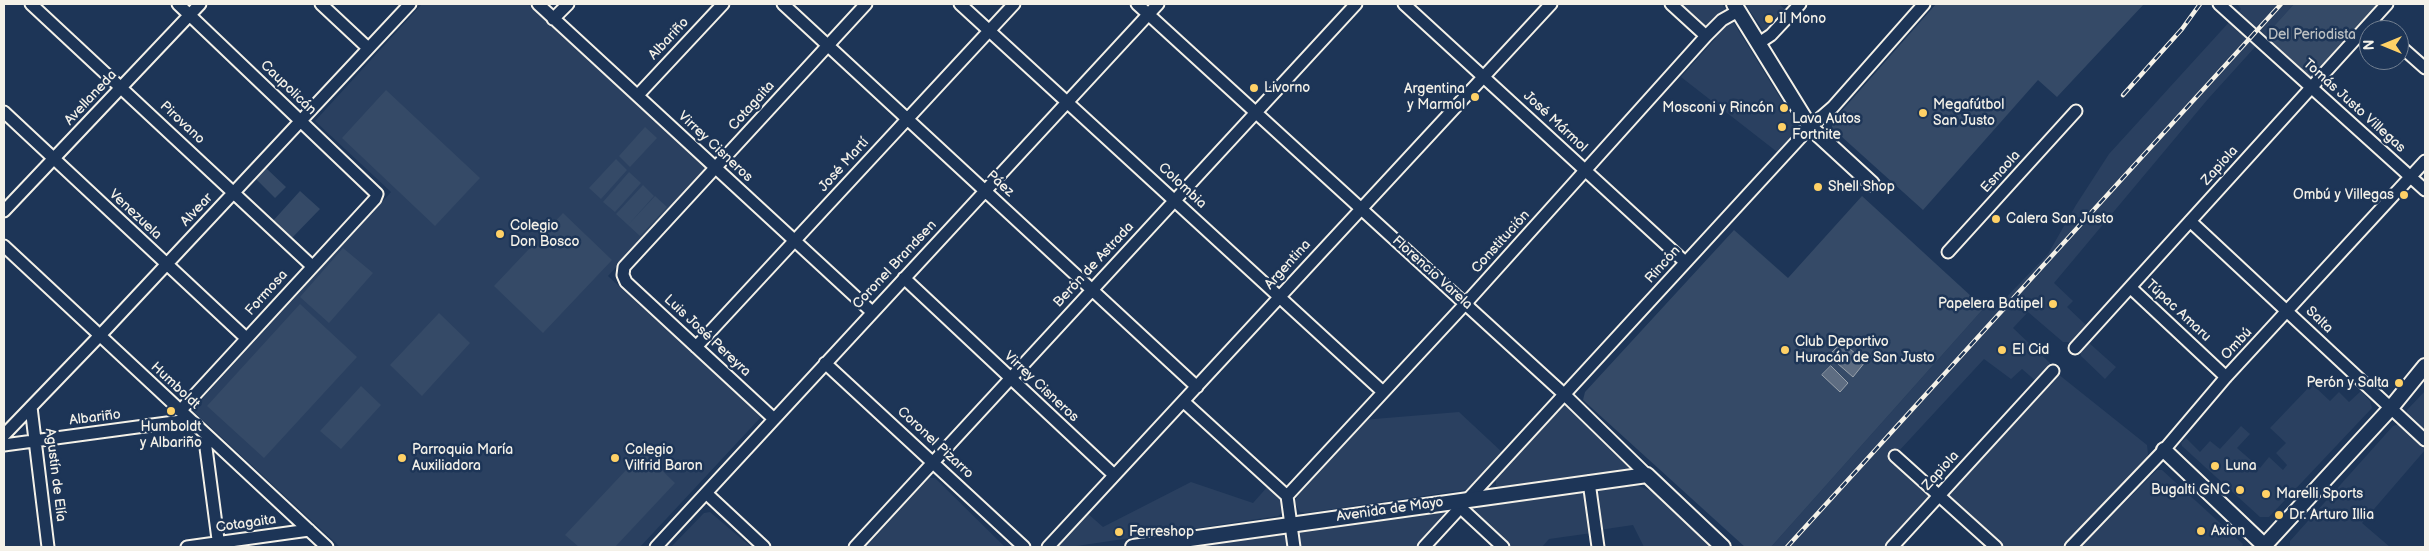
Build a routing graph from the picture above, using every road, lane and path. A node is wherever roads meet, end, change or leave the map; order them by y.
1 (31, 4) edge
2 (178, 4) edge
3 (200, 4) edge
4 (321, 4) edge
5 (410, 4) edge
6 (538, 4) edge
7 (568, 4) edge
8 (723, 4) edge
9 (783, 4) edge
10 (866, 4) edge
11 (960, 4) edge
12 (1014, 4) edge
13 (1137, 4) edge
14 (1158, 4) edge
15 (1356, 4) edge
16 (1404, 4) edge
17 (1551, 4) edge
18 (1672, 4) edge
19 (1800, 4) edge
20 (1924, 4) edge
21 (2219, 4) edge
22 (2387, 4) edge
23 (1736, 7) edge
24 (1148, 14) junction
25 (190, 15) junction
26 (553, 19) junction
27 (2373, 20) edge
28 (989, 31) junction
29 (2359, 35) edge
30 (1706, 36) junction
31 (1759, 43) junction
32 (828, 45) junction
33 (368, 48) junction
34 (2409, 54) edge
35 (2425, 68) edge
36 (1484, 76) junction
37 (2311, 86) junction
38 (121, 87) junction
39 (638, 95) junction
40 (1067, 101) junction
41 (1256, 111) junction
42 (2076, 111) dead end
43 (4, 112) edge
44 (907, 119) junction
45 (301, 122) junction
46 (1810, 127) junction
47 (54, 159) junction
48 (2425, 161) edge
49 (716, 168) junction
50 (1586, 170) junction
51 (2410, 177) junction
52 (1872, 184) dead end
53 (2425, 190) edge
54 (985, 191) junction
55 (234, 192) junction
56 (377, 194) joint
57 (1175, 200) junction
58 (1361, 208) junction
59 (4, 211) edge
60 (2190, 222) junction
61 (795, 241) junction
62 (4, 246) edge
63 (1948, 252) dead end
64 (1685, 262) junction
65 (166, 265) junction
66 (312, 266) junction
67 (623, 274) joint
68 (904, 278) junction
69 (1092, 288) junction
70 (2131, 288) junction
71 (1280, 297) junction
72 (1466, 303) junction
73 (2288, 311) junction
74 (872, 312) junction
75 (100, 335) junction
76 (246, 338) junction
77 (696, 347) junction
78 (2074, 348) dead end
79 (826, 363) junction
80 (2425, 366) edge
81 (2053, 372) dead end
82 (2226, 377) junction
83 (1009, 379) junction
84 (1197, 387) junction
85 (1383, 392) junction
86 (1566, 396) junction
87 (1184, 402) junction
88 (31, 407) junction
89 (2390, 409) junction
90 (180, 411) junction
91 (773, 418) junction
92 (190, 420) junction
93 (4, 435) edge
94 (207, 437) junction
95 (2425, 440) edge
96 (35, 441) junction
97 (4, 445) edge
98 (2164, 450) junction
99 (1895, 456) dead end
100 (933, 461) junction
101 (1114, 475) junction
102 (1646, 475) junction
103 (1589, 482) junction
104 (706, 493) junction
105 (1287, 496) junction
106 (1939, 496) junction
107 (1465, 503) junction
108 (1290, 524) junction
109 (308, 530) junction
110 (218, 545) edge
111 (1161, 545) edge
112 (48, 547) edge
113 (187, 547) edge
114 (327, 547) edge
115 (656, 547) edge
116 (764, 547) edge
117 (855, 547) edge
118 (1024, 547) edge
119 (1048, 547) edge
120 (1133, 547) edge
121 (1294, 547) edge
122 (1424, 547) edge
123 (1502, 547) edge
124 (1598, 547) edge
125 (1723, 547) edge
126 (1892, 547) edge
127 (1996, 547) edge
128 (2071, 547) edge
129 (2265, 547) edge

1 - 38 street, Pirovano
2 - 25 street, Caupolicán
3 - 25 street, Avellaneda
4 - 33 street
5 - 33 street, Alvear
6 - 26 street, Virrey Cisneros
7 - 26 street
8 - 39 street, Albariño
9 - 32 street, Páez
10 - 32 street, Cotagaita
11 - 28 street, Colombia
12 - 28 street, José Martí
13 - 24 street, Florencio Varela
14 - 24 street, Coronel Brandsen
15 - 41 street, Berón de Astrada
16 - 36 street, José Mármol
17 - 36 street, Argentina
18 - 30 street
19 - 31 street
20 - 46 street, Rincón
21 - 37 street, Tomás Justo Villegas
22 - 27 street, Zapiola
23 - 30 street, Constitución
23 - 31 main road
24 - 40 street, Coronel Brandsen
24 - 41 street, Florencio Varela
25 - 38 street, Avellaneda
25 - 45 street, Caupolicán
26 - 39 street, Virrey Cisneros
28 - 40 street, Colombia
28 - 44 street, José Martí
29 - 37 street, Zapiola
30 - 50 street, Constitución
31 - 46 main road
32 - 44 street, Páez
32 - 49 street, Cotagaita
33 - 45 street, Alvear
34 - 35 street
36 - 50 street, José Mármol
36 - 58 street, Argentina
37 - 51 street, Tomás Justo Villegas
37 - 60 street, Zapiola
38 - 47 street, Avellaneda
38 - 55 street, Pirovano
39 - 49 street, Virrey Cisneros
40 - 54 street, Coronel Brandsen
40 - 57 street, Colombia
41 - 57 street, Berón de Astrada
41 - 58 street, Florencio Varela
42 - 63 street, Esnaola
43 - 47 street, Venezuela
44 - 54 street, Páez
44 - 61 street, José Martí
45 - 55 street, Alvear
45 - 56 street, Caupolicán
46 - 52 main road
46 - 64 street, Rincón
47 - 59 street, Avellaneda
47 - 65 street, Venezuela
48 - 51 street, Ombú
49 - 61 street, Virrey Cisneros
49 - 67 street, Cotagaita
50 - 64 street, José Mármol
50 - 72 street, Constitución
51 - 53 street, Tomás Justo Villegas
51 - 73 street, Ombú
54 - 68 street, Coronel Brandsen
54 - 69 street, Páez
55 - 65 street, Alvear
55 - 66 street, Pirovano
56 - 66 street, Formosa
57 - 69 street, Berón de Astrada
57 - 71 street, Colombia
58 - 71 street, Argentina
58 - 72 street, Florencio Varela
60 - 70 street, Zapiola
60 - 73 street, Salta
61 - 74 street, Virrey Cisneros
61 - 77 street, José Martí
62 - 75 street, Humboldt
64 - 86 street, Rincón
65 - 75 street, Alvear
65 - 76 street, Venezuela
66 - 76 street, Formosa
67 - 77 street, Luis José Pereyra
68 - 74 street, Coronel Brandsen
68 - 83 street, Virrey Cisneros
69 - 83 street, Berón de Astrada
69 - 84 street, Páez
70 - 78 street, Zapiola
70 - 82 street, Túpac Amaru
71 - 84 street, Argentina
71 - 85 street, Colombia
72 - 85 street, Constitución
72 - 86 street, Florencio Varela
73 - 82 street, Ombú
73 - 89 street, Salta
74 - 79 street, Coronel Brandsen
75 - 88 street, Alvear
75 - 90 street, Humboldt
76 - 90 street, Formosa
77 - 91 street, Luis José Pereyra
79 - 91 street, Coronel Brandsen
79 - 100 street, Coronel Pizarro
80 - 89 main road
81 - 106 street, Zapiola
82 - 98 street, Ombú
83 - 100 street, Berón de Astrada
83 - 101 street, Virrey Cisneros
84 - 87 street, Argentina
85 - 105 street, Constitución
86 - 102 street, Florencio Varela
86 - 107 street, Rincón
87 - 101 street, Argentina
87 - 105 street
88 - 93 street, Alvear
88 - 96 street, Agustín de Elía
89 - 95 street, Salta
89 - 129 main road
90 - 92 street, Humboldt
91 - 104 street, Coronel Brandsen
92 - 94 street, Humboldt
92 - 96 street, Albariño
94 - 109 street, Humboldt
94 - 110 street
96 - 97 street, Albariño
96 - 112 street, Agustín de Elía
98 - 128 street, Ombú
98 - 129 main road
99 - 106 street
100 - 117 street, Berón de Astrada
100 - 118 street, Coronel Pizarro
101 - 119 street, Argentina
102 - 103 main road, Avenida de Mayo
102 - 125 main road, Florencio Varela
103 - 107 main road, Avenida de Mayo
103 - 124 street
104 - 115 street, Coronel Brandsen
104 - 116 street
105 - 108 street
106 - 126 street, Zapiola
106 - 127 street
107 - 108 main road, Avenida de Mayo
107 - 122 street, Rincón
107 - 123 street
108 - 111 main road, Avenida de Mayo
108 - 121 street
109 - 110 street, Cotagaita
109 - 114 street, Humboldt
110 - 113 street, Cotagaita
111 - 120 main road, Avenida de Mayo

